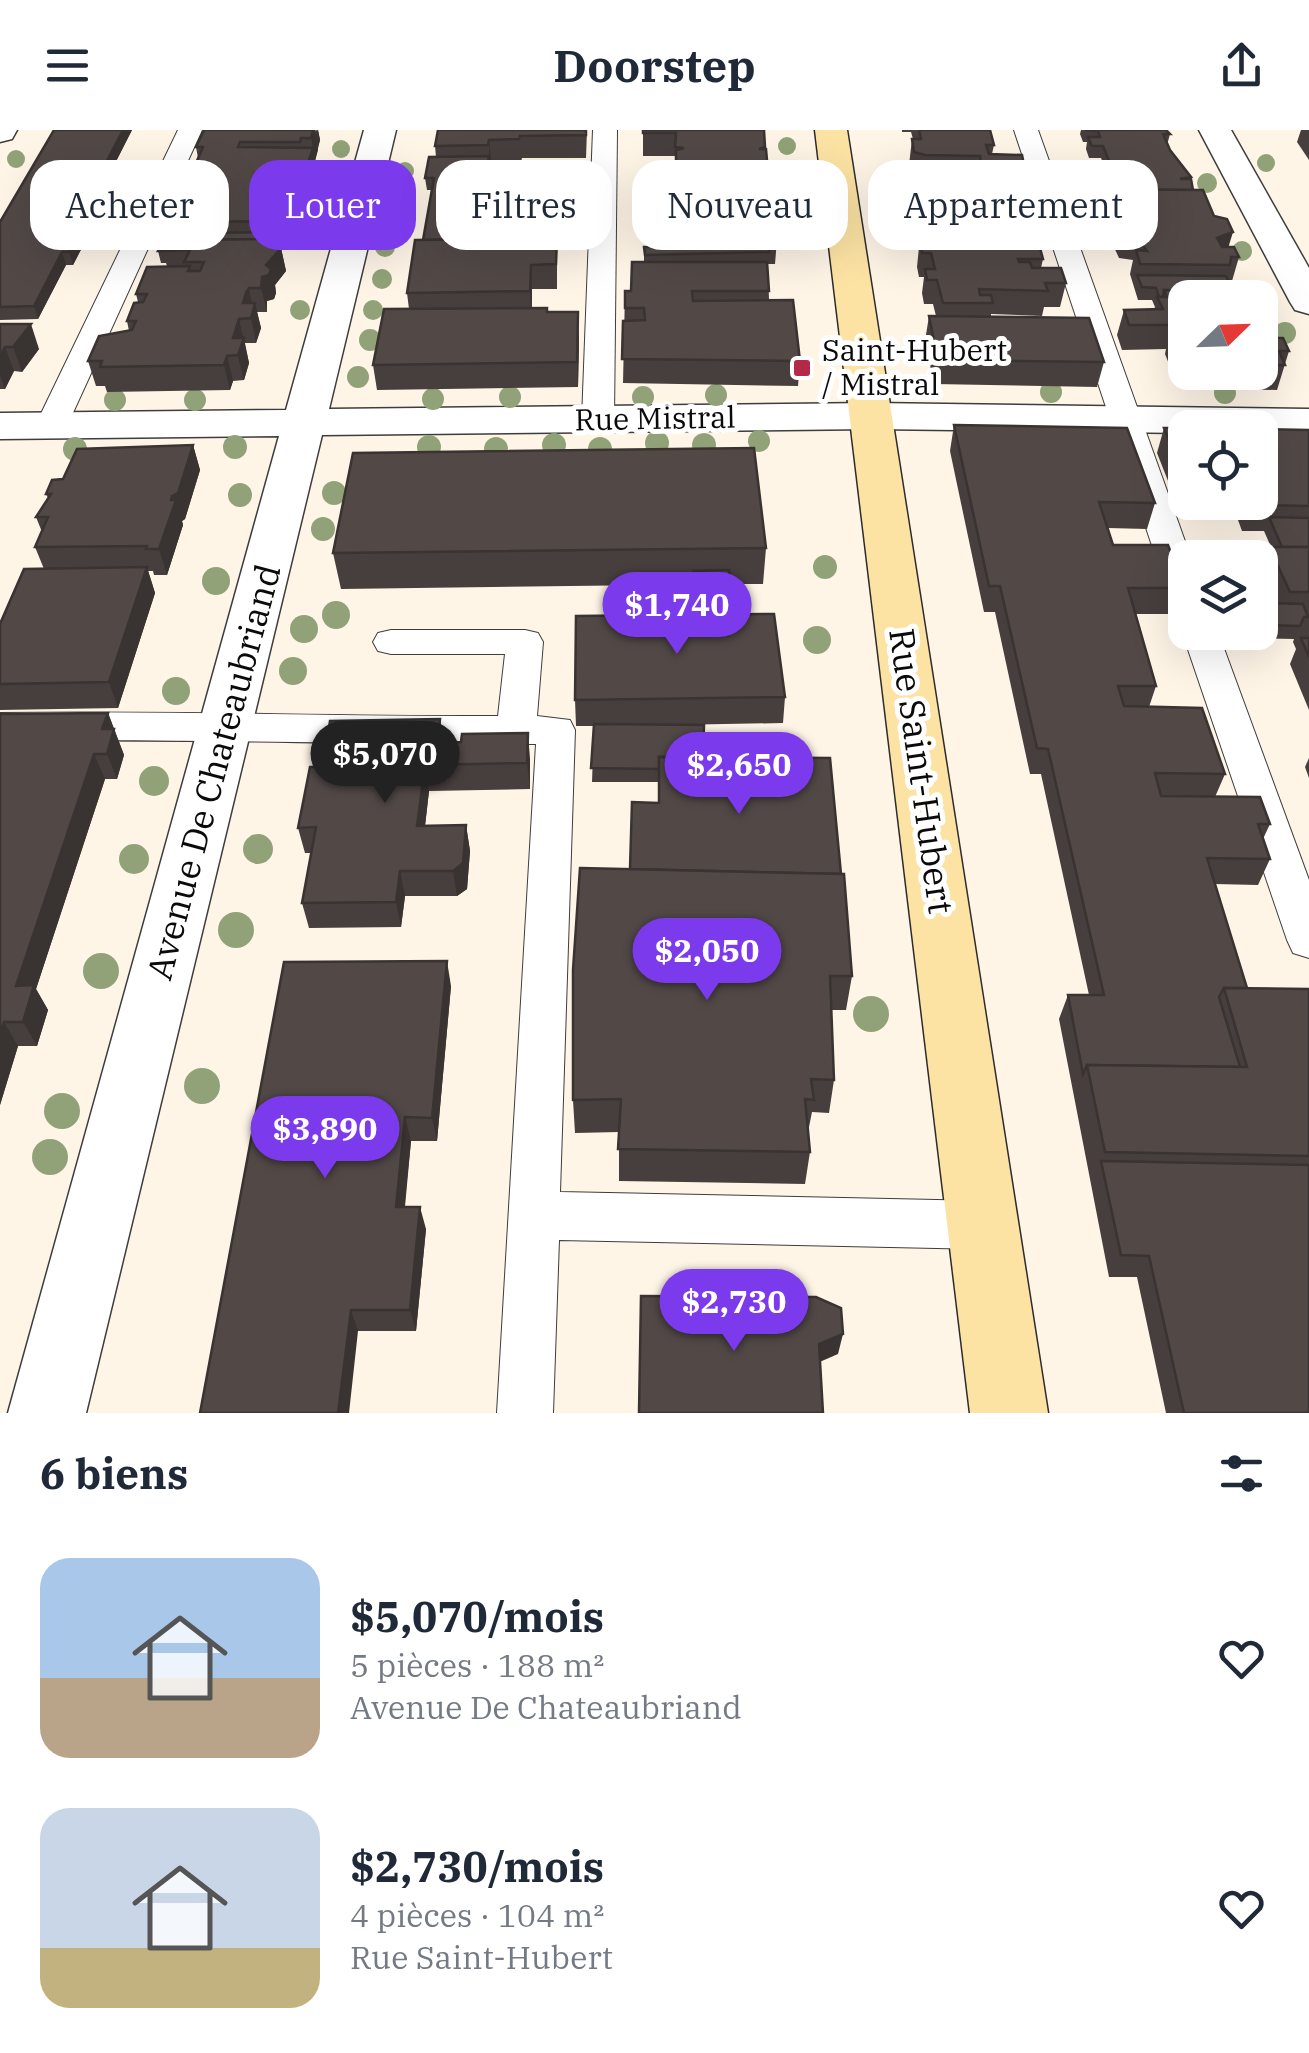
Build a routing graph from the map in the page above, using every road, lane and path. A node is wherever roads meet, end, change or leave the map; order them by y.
1 (190, 130) edge
2 (380, 130) edge
3 (605, 130) edge
4 (831, 130) edge
5 (1026, 130) edge
6 (1215, 130) edge
7 (1309, 302) edge
8 (872, 416) junction
9 (598, 420) junction
10 (1124, 421) junction
11 (1309, 422) edge
12 (306, 423) junction
13 (0, 426) edge
14 (52, 426) junction
15 (1168, 543) edge
16 (391, 642) dead end
17 (1206, 650) edge
18 (0, 727) edge
19 (224, 727) junction
20 (516, 730) junction
21 (1309, 940) edge
22 (534, 1215) junction
23 (983, 1225) junction
24 (47, 1413) edge
25 (526, 1413) edge
26 (1009, 1413) edge

1 - 14 lane
2 - 12 street, Avenue De Chateaubriand
3 - 9 lane
4 - 8 street, Rue Saint-Hubert
5 - 10 lane
6 - 7 street
8 - 9 street, Rue Mistral
8 - 10 street, Rue Mistral
8 - 23 street, Rue Saint-Hubert
9 - 12 street, Rue Mistral
10 - 11 street, Rue Mistral
10 - 15 lane
12 - 14 street, Rue Mistral
12 - 19 street, Avenue De Chateaubriand
13 - 14 street, Rue Mistral
16 - 20 lane
17 - 21 lane
18 - 19 lane
19 - 20 lane
19 - 24 street, Avenue De Chateaubriand
20 - 22 lane
22 - 23 lane
22 - 25 lane
23 - 26 street, Rue Saint-Hubert

